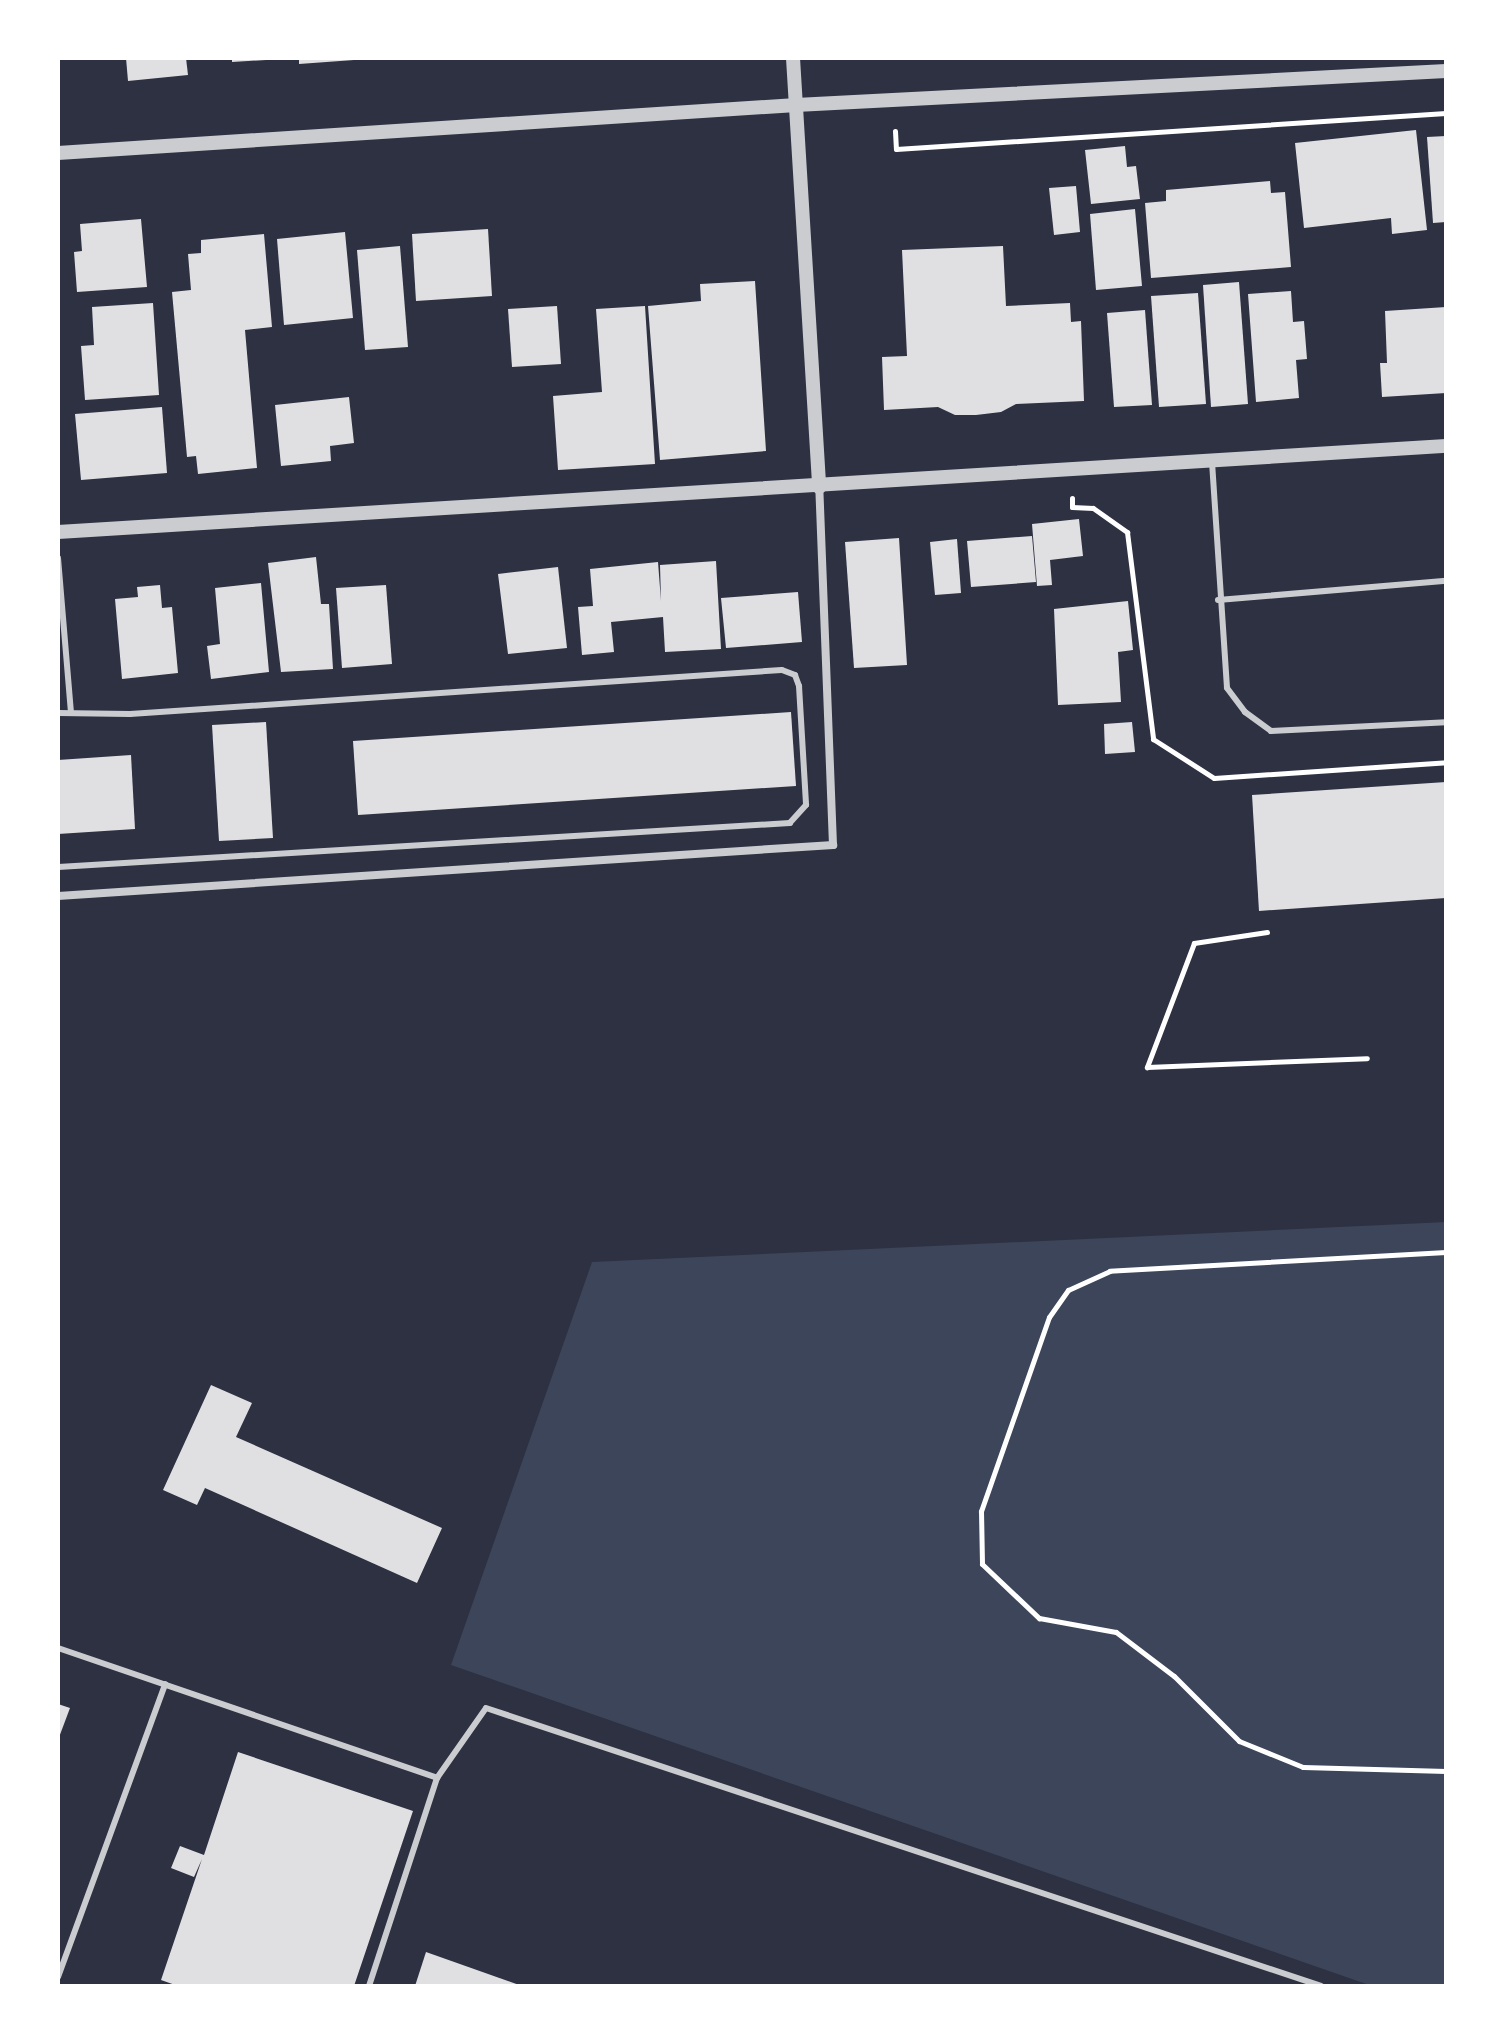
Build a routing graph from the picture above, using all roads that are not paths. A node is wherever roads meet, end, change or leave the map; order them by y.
1 (793, 58) edge
2 (1446, 71) edge
3 (796, 105) junction
4 (58, 153) edge
5 (1446, 446) edge
6 (1212, 460) junction
7 (819, 487) junction
8 (58, 532) edge
9 (58, 558) edge
10 (1446, 581) edge
11 (1218, 600) junction
12 (71, 712) junction
13 (58, 713) edge
14 (1446, 722) edge
15 (58, 867) edge
16 (58, 896) edge
17 (58, 1648) edge
18 (165, 1684) junction
19 (437, 1778) junction
20 (58, 1977) edge
21 (369, 1986) edge
22 (1321, 1986) edge

1 - 3 street
2 - 3 street
3 - 4 street
3 - 7 street
5 - 6 street
6 - 7 street
6 - 11 lane
7 - 8 street
7 - 16 street
9 - 12 lane
10 - 11 lane
11 - 14 lane
12 - 13 lane
12 - 15 lane
17 - 18 lane
18 - 19 lane
18 - 20 lane
19 - 21 lane
19 - 22 lane

